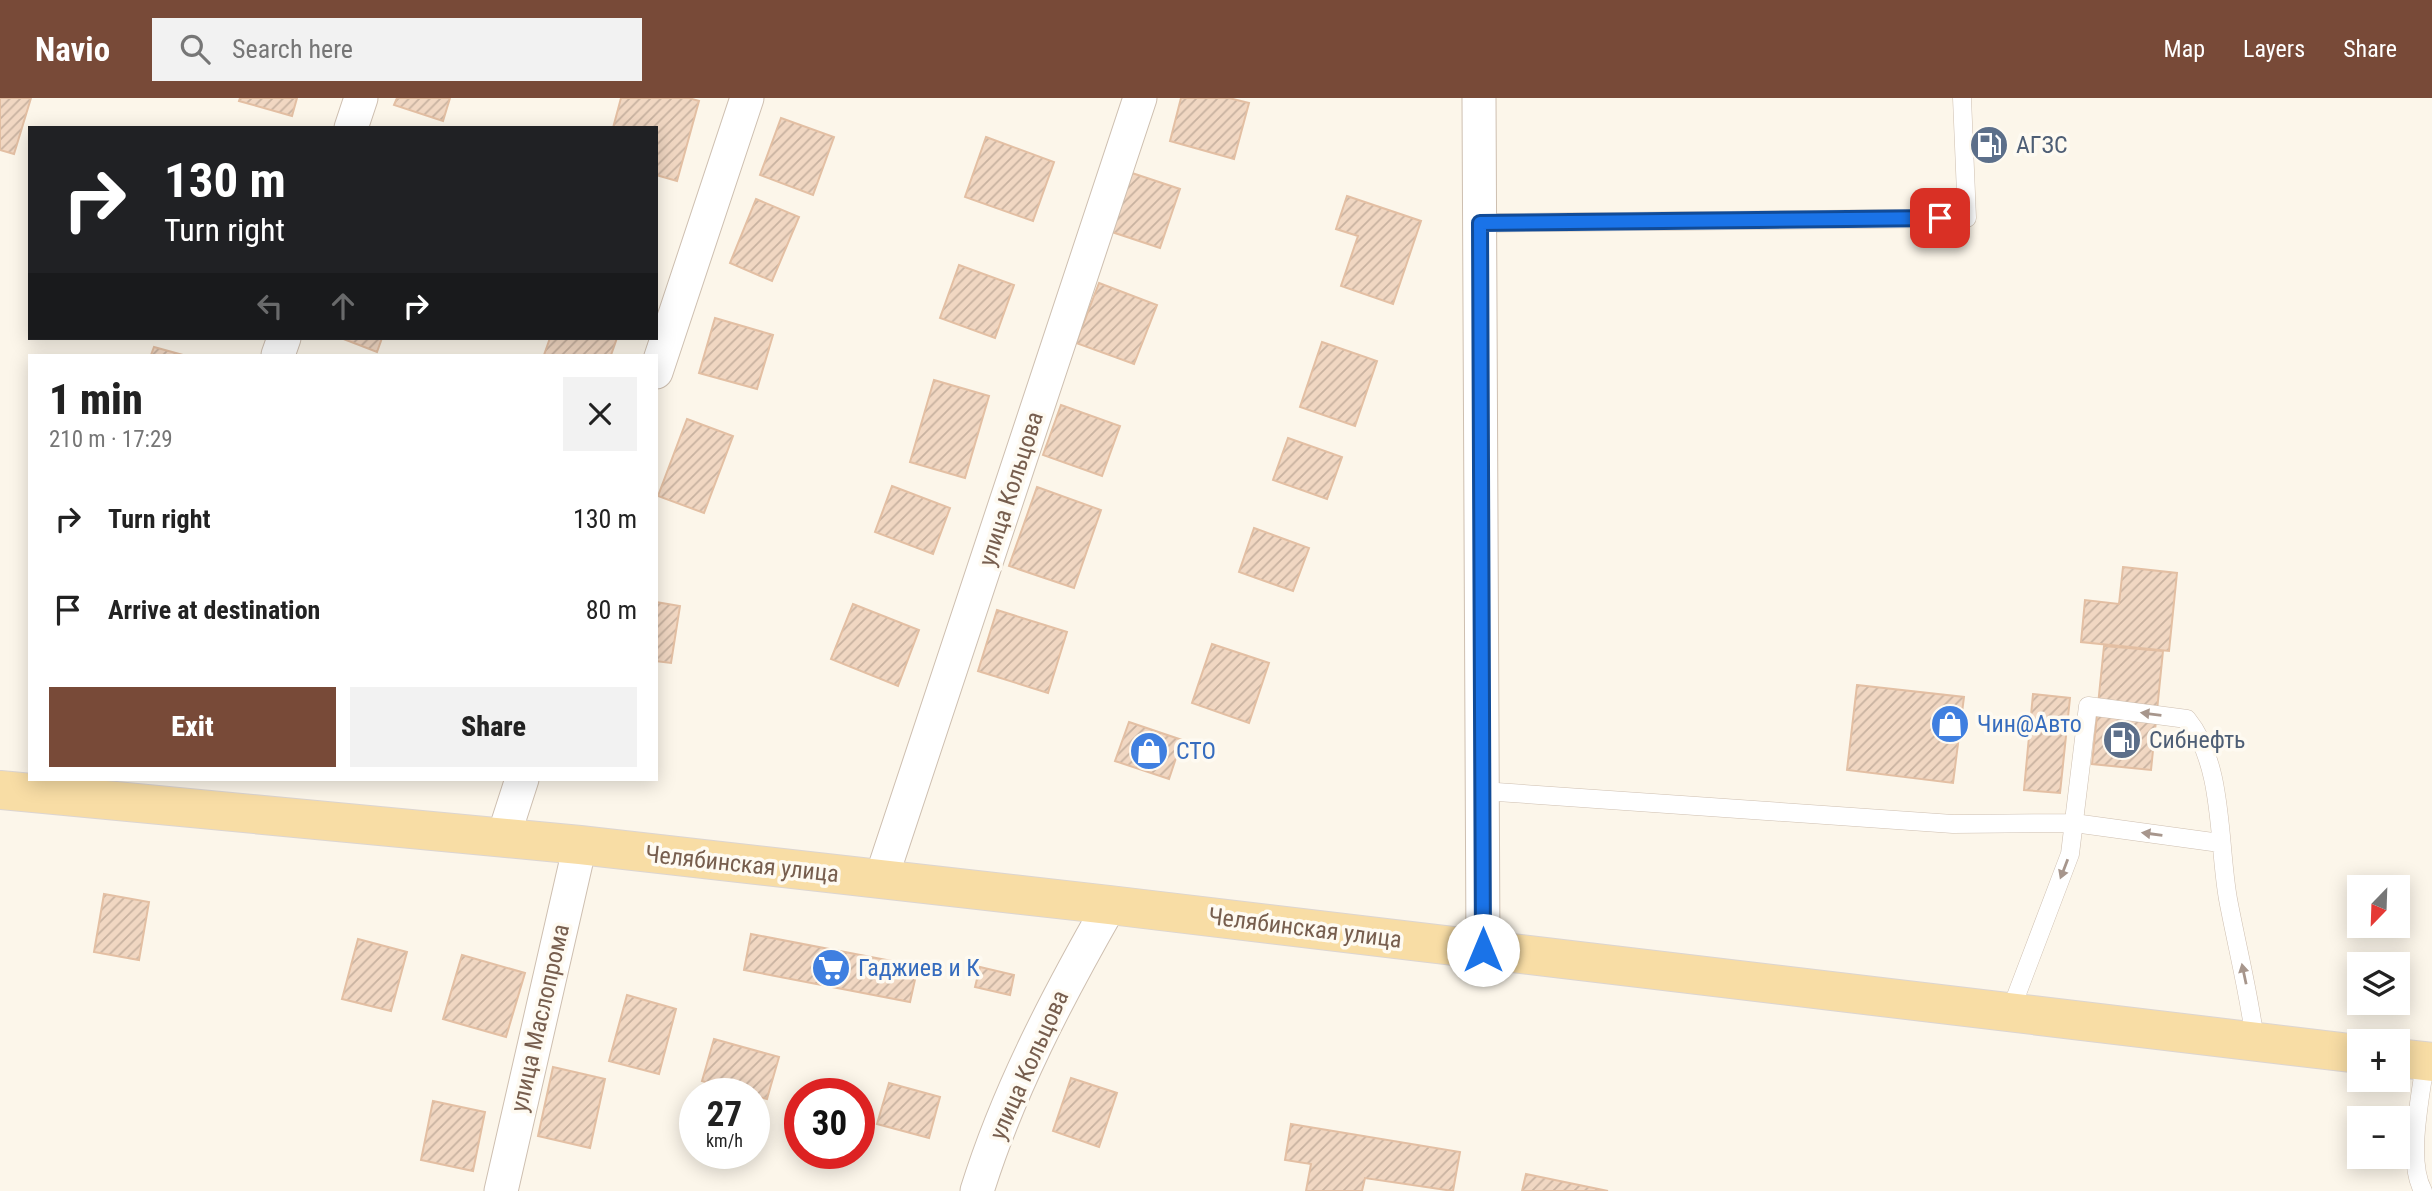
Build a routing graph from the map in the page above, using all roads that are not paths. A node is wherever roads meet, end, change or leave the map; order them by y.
1 (361, 98) edge
2 (747, 98) edge
3 (1140, 98) edge
4 (1479, 98) edge
5 (1962, 98) edge
6 (352, 126) edge
7 (1480, 223) junction
8 (658, 366) edge
9 (521, 781) edge
10 (0, 790) edge
11 (137, 791) edge
12 (1482, 791) junction
13 (2074, 823) junction
14 (503, 838) junction
15 (2220, 843) junction
16 (580, 845) junction
17 (881, 879) junction
18 (1110, 905) junction
19 (1483, 950) junction
20 (2010, 1012) junction
21 (2255, 1041) junction
22 (2347, 1052) edge
23 (2418, 1061) edge
24 (501, 1191) edge
25 (977, 1191) edge
26 (2423, 1191) edge

1 - 6 street
2 - 8 street
3 - 17 street, улица Кольцова
4 - 7 street
5 - 7 lane
7 - 12 street
9 - 14 street
10 - 11 main road, Челябинская улица
11 - 14 main road, Челябинская улица
12 - 13 lane
12 - 19 street
15 -> 13 lane
15 -> 13 lane
13 -> 20 lane
14 - 16 main road, Челябинская улица
21 -> 15 lane
16 - 17 main road, Челябинская улица
16 - 24 street, улица Маслопрома
17 - 18 main road, Челябинская улица
18 - 19 main road, Челябинская улица
18 - 25 street, улица Кольцова
19 - 20 main road, Челябинская улица
20 - 21 main road, Челябинская улица
21 - 22 main road, Челябинская улица
23 - 26 lane

